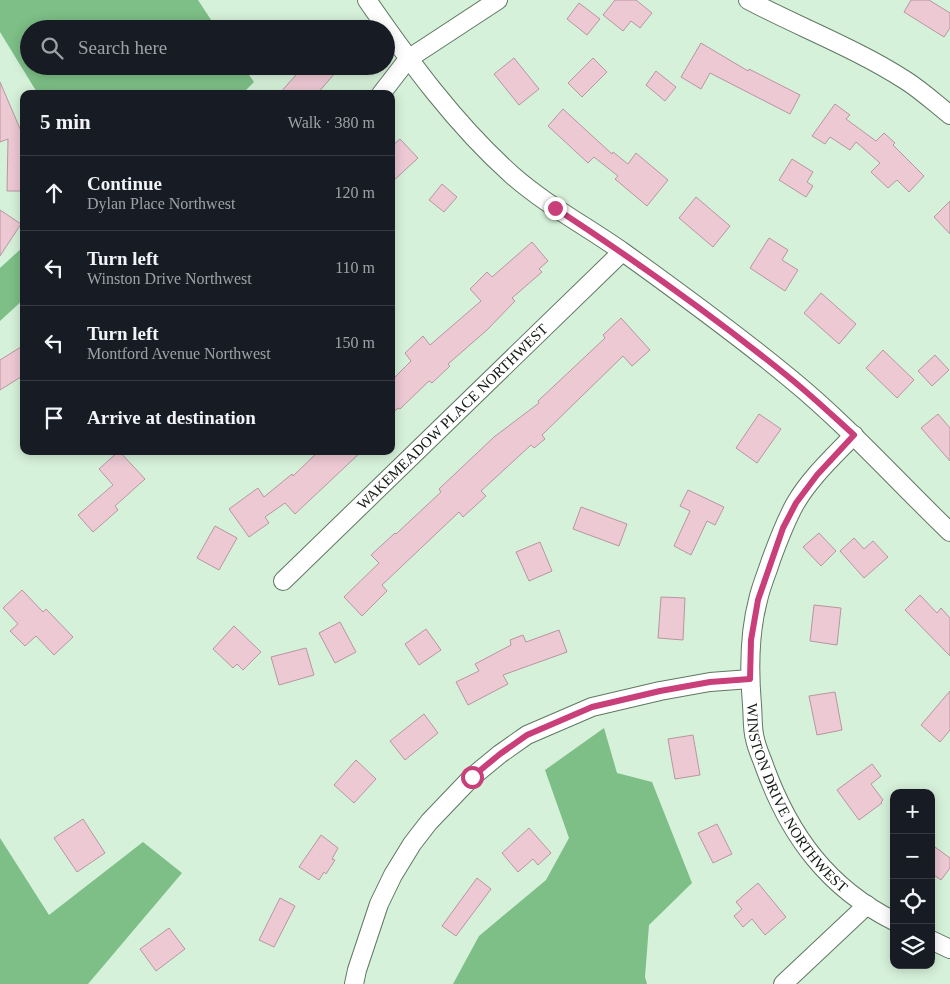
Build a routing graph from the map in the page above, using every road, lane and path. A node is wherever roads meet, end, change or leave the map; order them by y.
1 (366, 0) edge
2 (498, 0) edge
3 (748, 0) edge
4 (380, 20) edge
5 (395, 41) edge
6 (408, 59) junction
7 (383, 90) edge
8 (950, 115) edge
9 (622, 252) junction
10 (854, 435) junction
11 (950, 532) edge
12 (283, 581) dead end
13 (750, 679) junction
14 (867, 905) junction
15 (890, 919) edge
16 (935, 942) edge
17 (950, 949) edge
18 (354, 984) edge
19 (783, 984) edge

1 - 4 street
2 - 6 street
3 - 8 street
5 - 6 street
6 - 7 street
6 - 9 street
9 - 10 street
9 - 12 street, WAKEMEADOW PLACE NORTHWEST
10 - 11 street
10 - 13 street, WINSTON DRIVE NORTHWEST
13 - 14 street, WINSTON DRIVE NORTHWEST
13 - 18 street
14 - 15 street, WINSTON DRIVE NORTHWEST
14 - 19 street
16 - 17 street

